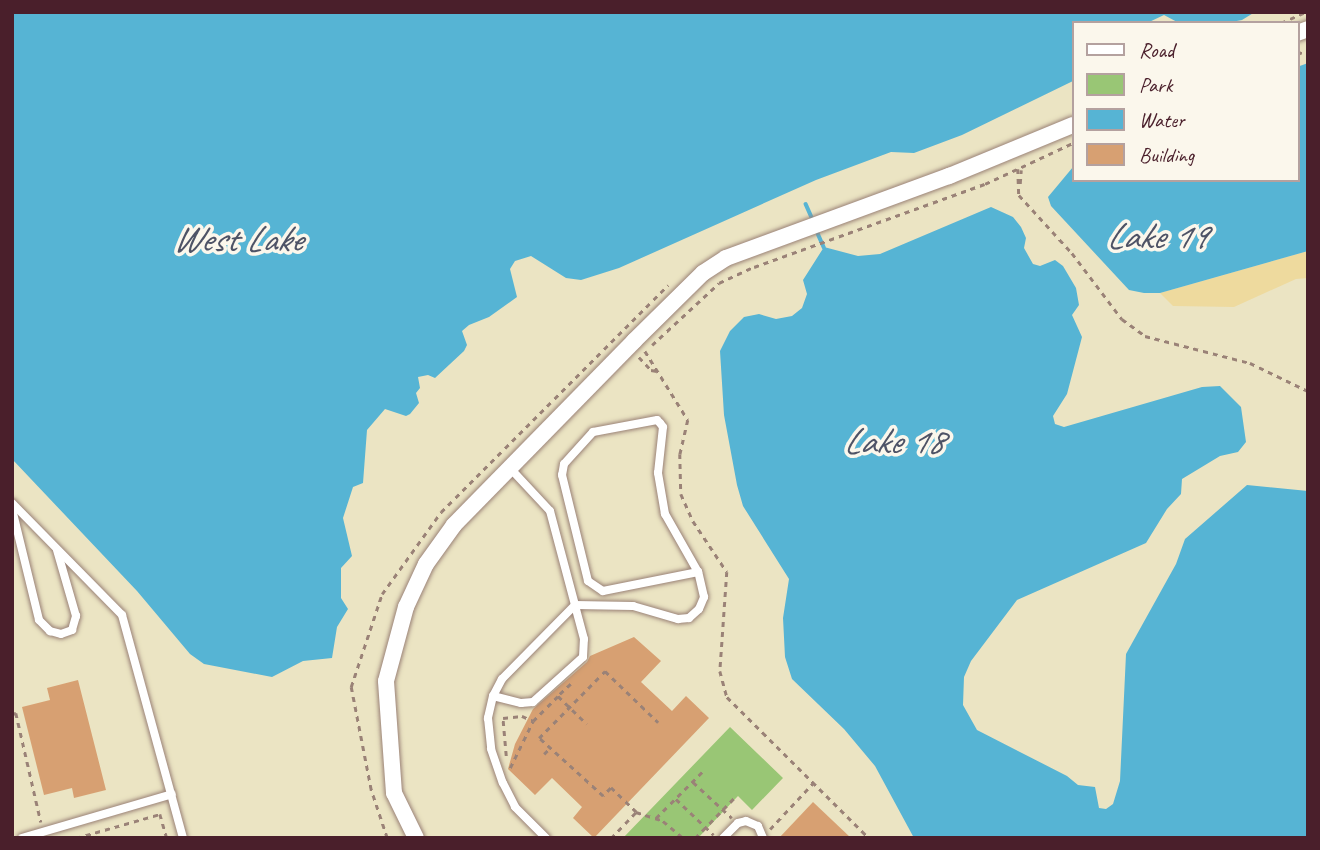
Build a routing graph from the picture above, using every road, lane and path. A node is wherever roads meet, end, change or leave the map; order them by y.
1 (1072, 125) edge
2 (1072, 143) edge
3 (1020, 169) junction
4 (639, 357) dead end
5 (657, 371) junction
6 (1308, 391) edge
7 (509, 467) junction
8 (12, 503) edge
9 (12, 509) edge
10 (56, 547) junction
11 (698, 572) junction
12 (575, 605) junction
13 (493, 696) junction
14 (558, 696) dead end
15 (569, 706) junction
16 (12, 714) edge
17 (533, 721) junction
18 (658, 722) dead end
19 (587, 724) dead end
20 (550, 748) junction
21 (544, 754) dead end
22 (563, 760) junction
23 (560, 764) dead end
24 (703, 771) dead end
25 (693, 782) junction
26 (813, 783) junction
27 (172, 794) junction
28 (734, 798) dead end
29 (676, 799) junction
30 (723, 809) junction
31 (636, 812) junction
32 (656, 818) junction
33 (706, 827) junction
34 (43, 831) junction
35 (22, 838) edge
36 (76, 838) edge
37 (167, 838) edge
38 (183, 838) edge
39 (416, 838) edge
40 (546, 838) edge
41 (611, 838) edge
42 (682, 838) edge
43 (695, 838) edge
44 (717, 838) edge
45 (723, 838) edge
46 (763, 838) edge
47 (869, 838) edge

1 - 7 street
2 - 3 path
3 - 5 path
3 - 6 path
4 - 5 path
5 - 26 path
7 - 12 lane
7 - 39 street
8 - 10 lane
9 - 10 lane
10 - 27 lane
11 - 11 lane
11 - 12 lane
12 - 13 lane
12 - 13 lane
13 - 40 lane
14 - 17 path
15 - 18 path
15 - 19 path
15 - 20 path
16 - 34 path
17 - 17 path
20 - 21 path
20 - 22 path
22 - 23 path
22 - 31 path
24 - 25 path
25 - 29 path
25 - 30 path
26 - 46 path
26 - 47 path
27 - 34 lane
27 - 38 lane
28 - 30 path
29 - 32 path
29 - 33 path
30 - 33 path
31 - 32 path
31 - 41 path
32 - 42 path
33 - 43 path
33 - 44 path
34 - 35 lane
36 - 37 path
45 - 46 lane

